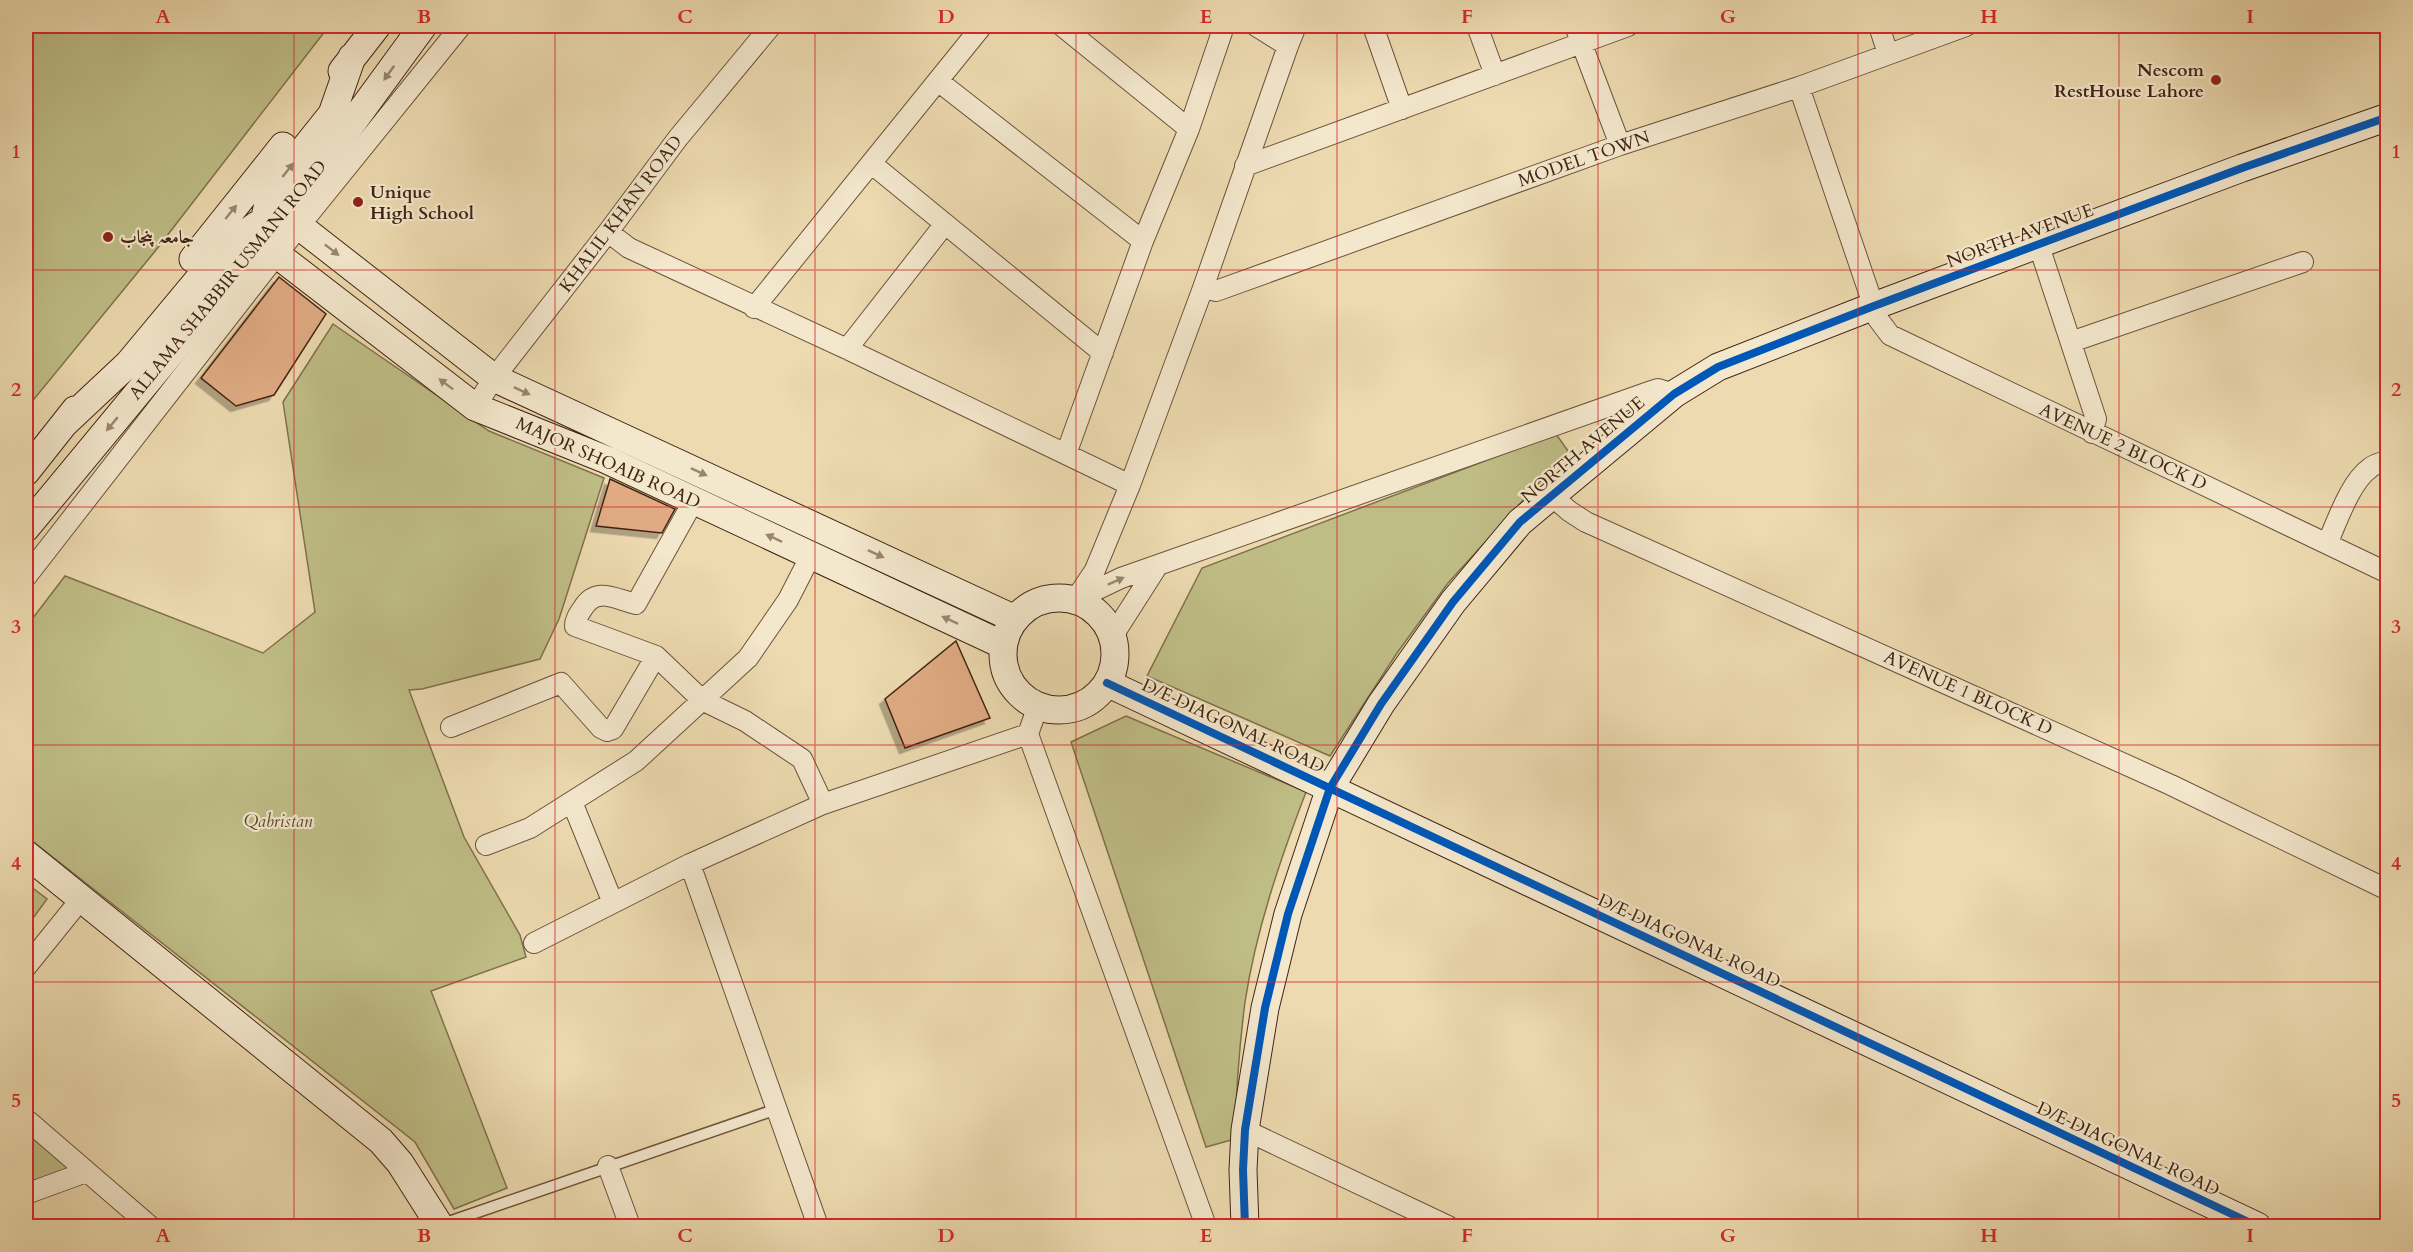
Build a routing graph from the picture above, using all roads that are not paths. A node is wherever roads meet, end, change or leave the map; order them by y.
1 (377, 26) edge
2 (423, 26) edge
3 (461, 26) edge
4 (771, 26) edge
5 (982, 26) edge
6 (1062, 26) edge
7 (1224, 26) edge
8 (1256, 26) edge
9 (1296, 26) edge
10 (1373, 26) edge
11 (1477, 26) edge
12 (1628, 26) edge
13 (1879, 26) edge
14 (1966, 26) edge
15 (1578, 34) edge
16 (1288, 46) junction
17 (1888, 54) junction
18 (352, 57) junction
19 (1495, 75) junction
20 (938, 81) junction
21 (1799, 87) junction
22 (1402, 109) junction
23 (2388, 117) edge
24 (1189, 129) junction
25 (1620, 145) junction
26 (872, 164) junction
27 (1245, 166) junction
28 (944, 225) junction
29 (277, 232) junction
30 (608, 232) junction
31 (1143, 241) junction
32 (2039, 246) junction
33 (2304, 262) dead end
34 (1203, 288) junction
35 (1874, 306) junction
36 (754, 308) junction
37 (2071, 342) junction
38 (847, 349) junction
39 (1103, 353) junction
40 (494, 378) junction
41 (1674, 394) junction
42 (475, 406) junction
43 (63, 424) junction
44 (2092, 433) junction
45 (1066, 454) junction
46 (2388, 460) edge
47 (26, 472) edge
48 (1130, 485) junction
49 (1551, 495) junction
50 (694, 500) junction
51 (26, 528) edge
52 (2327, 544) junction
53 (811, 555) junction
54 (1158, 565) junction
55 (2388, 573) edge
56 (26, 577) edge
57 (1075, 600) junction
58 (1015, 619) junction
59 (1112, 637) junction
60 (1003, 645) junction
61 (656, 656) junction
62 (1107, 683) junction
63 (702, 700) junction
64 (1038, 706) junction
65 (451, 727) dead end
66 (1028, 734) junction
67 (1330, 788) junction
68 (572, 802) junction
69 (823, 804) junction
70 (486, 845) dead end
71 (26, 854) edge
72 (690, 864) junction
73 (2388, 890) edge
74 (81, 899) junction
75 (613, 903) junction
76 (534, 943) dead end
77 (26, 967) edge
78 (777, 1109) junction
79 (26, 1119) edge
80 (1245, 1130) junction
81 (608, 1166) junction
82 (86, 1172) junction
83 (26, 1194) edge
84 (440, 1226) edge
85 (150, 1227) edge
86 (630, 1227) edge
87 (818, 1227) edge
88 (1206, 1227) edge
89 (1245, 1227) edge
90 (1448, 1227) edge
91 (2257, 1227) edge

1 - 18 street
2 -> 29 street, ALLAMA SHABBIR USMANI ROAD
3 - 29 street
4 - 30 street, KHALIL KHAN ROAD
5 - 20 street
6 - 24 street
7 - 24 street
8 - 16 street
9 - 16 street
10 - 22 street
11 - 19 street
12 - 15 street
13 - 17 street
14 - 17 street, MODEL TOWN
15 - 19 street
15 - 25 street
16 - 27 street
17 - 21 street, MODEL TOWN
29 -> 18 street
43 -> 18 street
19 - 22 street
20 - 26 street
20 - 31 street
21 - 25 street, MODEL TOWN
21 - 35 street, AVENUE 2 BLOCK D
22 - 27 street
23 - 32 street, NORTH AVENUE
24 - 31 street
25 - 34 street, MODEL TOWN
26 - 28 street
26 - 36 street
27 - 34 street
28 - 38 street
28 - 39 street
29 -> 40 street, MAJOR SHOAIB ROAD
42 -> 29 street, MAJOR SHOAIB ROAD
29 - 43 street
29 -> 51 street, ALLAMA SHABBIR USMANI ROAD
29 - 56 street
30 - 36 street
30 - 40 street, KHALIL KHAN ROAD
31 - 39 street
32 - 35 street, NORTH AVENUE
32 - 37 street
33 - 37 street
34 - 48 street
35 - 41 street, NORTH AVENUE
35 - 44 street, AVENUE 2 BLOCK D
36 - 38 street
37 - 44 street
38 - 45 street
39 - 45 street
40 - 42 street, KHALIL KHAN ROAD
40 -> 58 street, MAJOR SHOAIB ROAD
41 - 49 street, NORTH AVENUE
41 - 54 street
42 - 50 street, MAJOR SHOAIB ROAD
43 - 47 street
44 - 52 street, AVENUE 2 BLOCK D
45 - 48 street
46 - 52 street
48 - 57 street
49 - 67 street, NORTH AVENUE
49 - 73 street, AVENUE 1 BLOCK D
53 -> 50 street, MAJOR SHOAIB ROAD
50 - 61 street
52 - 55 street, AVENUE 2 BLOCK D
60 -> 53 street, MAJOR SHOAIB ROAD
53 - 63 street
57 -> 54 street
54 - 59 street
57 - 58 street
57 - 59 street
58 - 60 street
59 - 62 street
60 - 64 street
61 - 63 street
61 - 65 street
62 - 64 street
62 - 67 street, D/E DIAGONAL ROAD
63 - 68 street
63 - 69 street
64 - 66 street
66 - 69 street
66 - 88 street
67 - 80 street, NORTH AVENUE
67 - 91 street, D/E DIAGONAL ROAD
68 - 70 street
68 - 75 street
69 - 72 street
71 - 74 street
72 - 75 street
72 - 78 street
74 - 77 street
74 - 84 street
75 - 76 street
78 - 81 lane
78 - 87 street
79 - 82 street
80 - 89 street, NORTH AVENUE
80 - 90 street
81 - 84 lane
81 - 86 street
82 - 83 street
82 - 85 street

